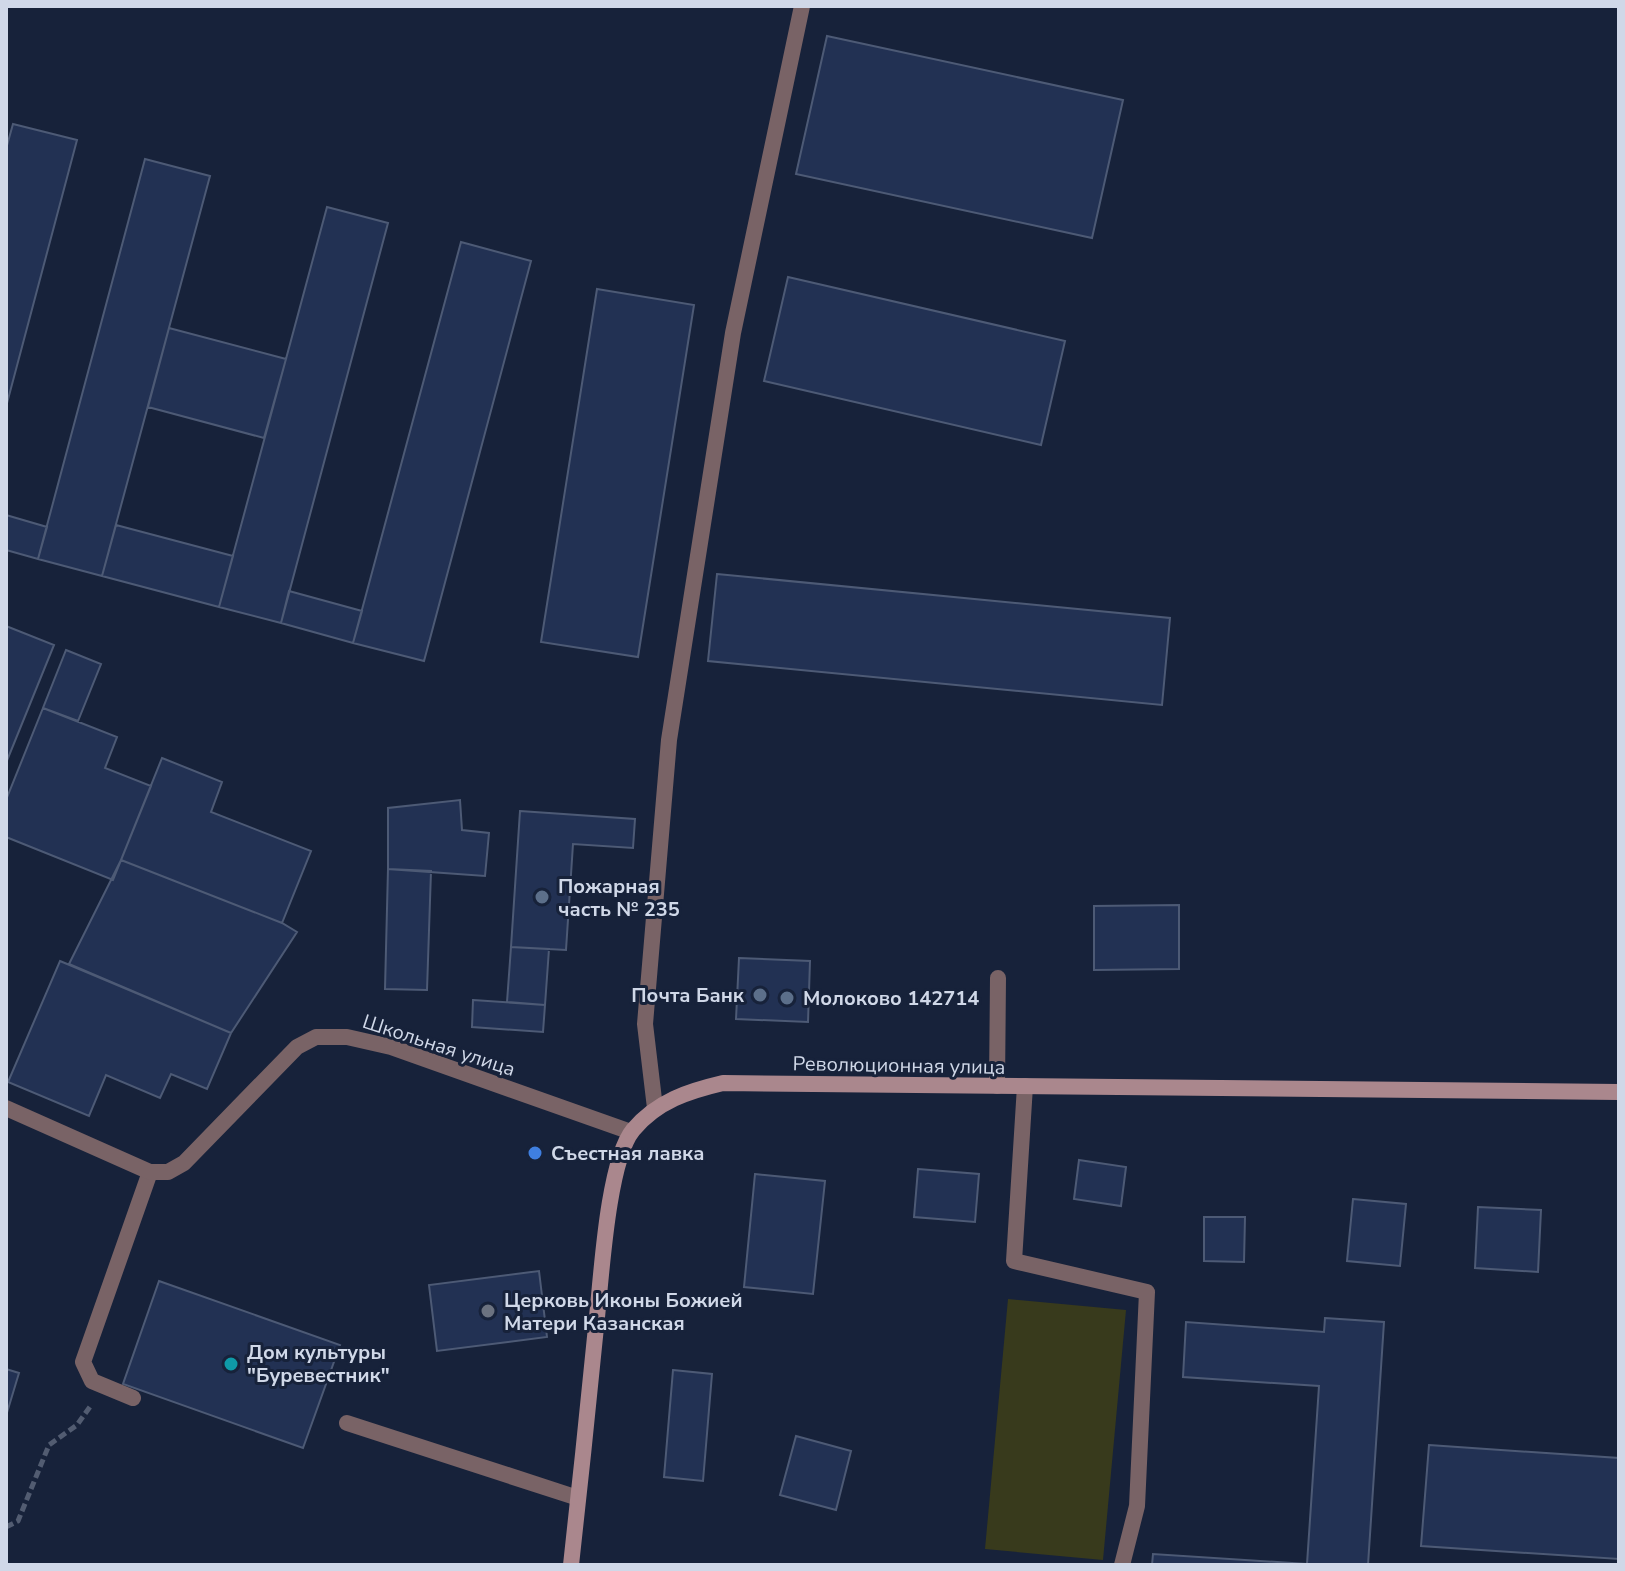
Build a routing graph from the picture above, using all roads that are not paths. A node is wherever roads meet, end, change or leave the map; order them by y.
1 (802, 6) edge
2 (998, 978) dead end
3 (997, 1086) junction
4 (1025, 1086) junction
5 (1619, 1092) edge
6 (6, 1108) edge
7 (655, 1108) junction
8 (631, 1132) junction
9 (150, 1172) junction
10 (133, 1398) dead end
11 (347, 1423) dead end
12 (578, 1498) junction
13 (571, 1565) edge
14 (1122, 1565) edge

1 - 7 street
2 - 3 street
3 - 4 main road, Революционная улица
3 - 7 main road, Революционная улица
4 - 5 main road, Революционная улица
4 - 14 street
6 - 9 street
7 - 8 main road, Революционная улица
8 - 9 street, Школьная улица
8 - 12 main road, Революционная улица
9 - 10 street
11 - 12 street
12 - 13 main road, Революционная улица

